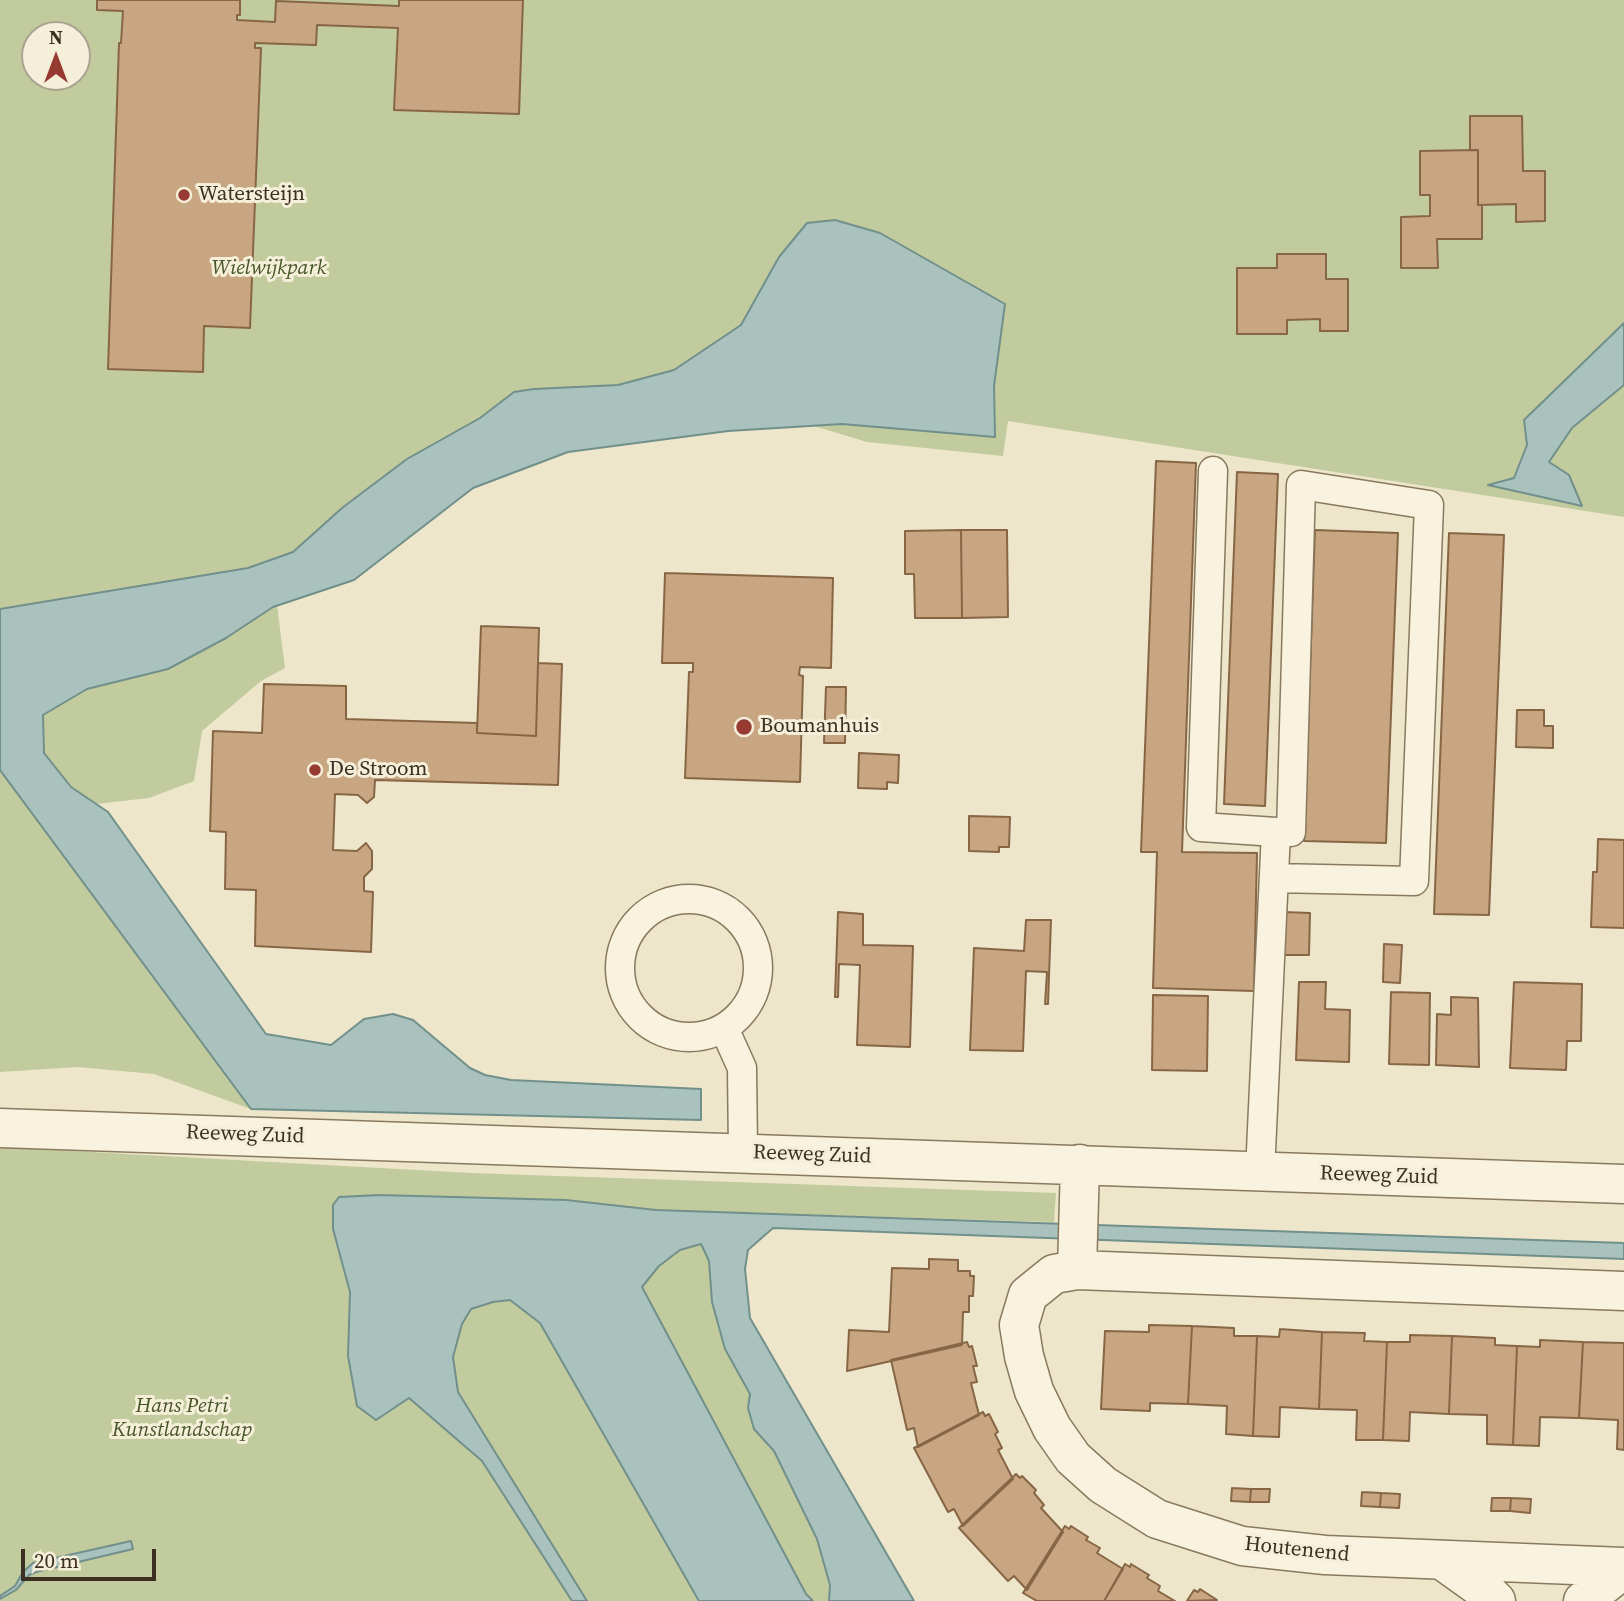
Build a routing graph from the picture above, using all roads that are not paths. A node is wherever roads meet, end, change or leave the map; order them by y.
1 (1213, 471) dead end
2 (1276, 832) junction
3 (1274, 878) junction
4 (724, 1028) junction
5 (0, 1128) edge
6 (743, 1152) junction
7 (1260, 1172) junction
8 (1080, 1181) junction
9 (1624, 1184) edge
10 (1077, 1270) junction
11 (1624, 1291) edge
12 (1442, 1560) junction
13 (1624, 1568) edge
14 (1496, 1601) edge
15 (1583, 1601) edge

1 - 2 lane
2 - 3 lane
2 - 3 lane
3 - 7 lane
4 - 4 lane
4 - 6 lane
5 - 6 street, Reeweg Zuid
6 - 8 street, Reeweg Zuid
7 - 8 street, Reeweg Zuid
7 - 9 street, Reeweg Zuid
8 - 10 street
10 - 11 street, Houtenend
10 - 12 street, Houtenend
12 - 13 street, Houtenend
12 - 14 street
13 - 15 street, Houtenend

